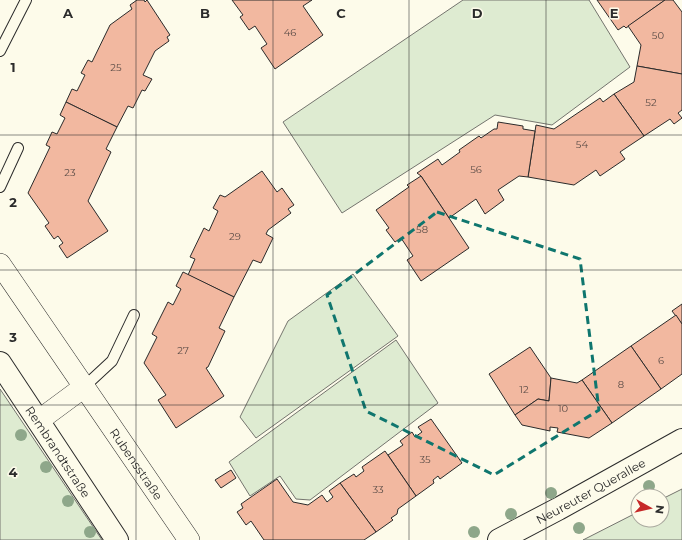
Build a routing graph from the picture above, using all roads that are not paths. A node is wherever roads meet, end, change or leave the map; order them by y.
1 (26, 0) edge
2 (0, 51) edge
3 (18, 148) dead end
4 (0, 187) edge
5 (0, 264) edge
6 (134, 315) dead end
7 (0, 363) edge
8 (84, 387) junction
9 (38, 421) junction
10 (682, 440) edge
11 (117, 540) edge
12 (189, 540) edge
13 (498, 540) edge

1 - 2 lane
3 - 4 lane
5 - 8 street, Rubensstraße
6 - 8 lane
7 - 9 street, Rembrandtstraße
8 - 9 street
8 - 12 street, Rubensstraße
9 - 11 street, Rembrandtstraße
10 - 13 street, Neureuter Querallee

